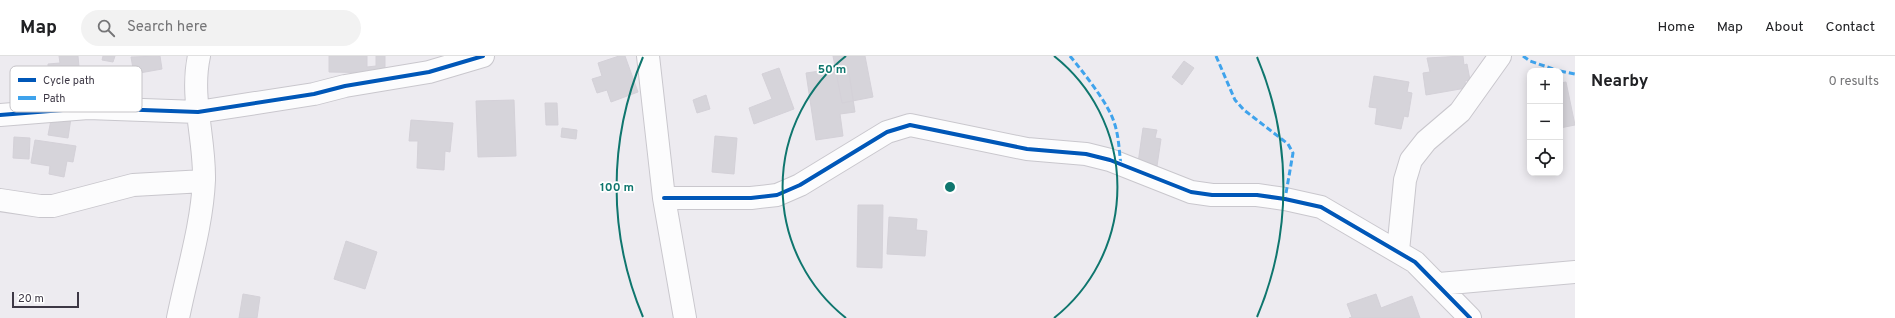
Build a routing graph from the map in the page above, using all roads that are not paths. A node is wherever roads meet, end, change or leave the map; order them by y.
1 (200, 56) edge
2 (483, 56) edge
3 (648, 56) edge
4 (1500, 56) edge
5 (142, 110) edge
6 (38, 112) edge
7 (198, 112) junction
8 (0, 115) edge
9 (204, 181) junction
10 (664, 198) junction
11 (0, 200) edge
12 (1398, 251) junction
13 (1575, 272) edge
14 (1439, 284) junction
15 (178, 318) edge
16 (684, 318) edge
17 (1470, 318) edge

1 - 7 street
2 - 7 street
3 - 10 street
4 - 12 street
5 - 7 street
6 - 8 street
7 - 9 street
9 - 11 street
9 - 15 street
10 - 12 street
10 - 16 street
12 - 14 street
13 - 14 street
14 - 17 street

